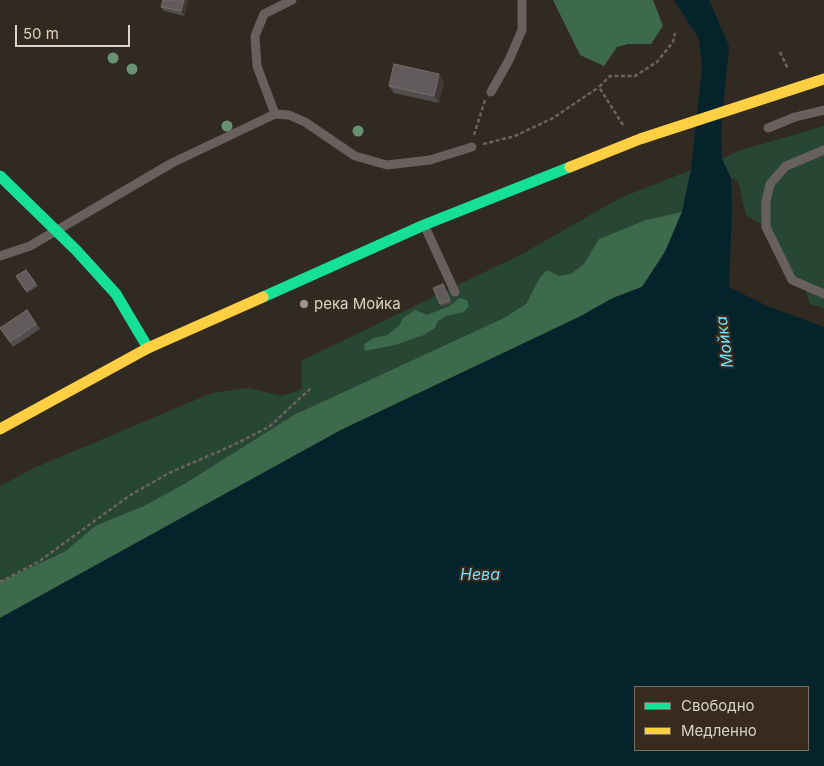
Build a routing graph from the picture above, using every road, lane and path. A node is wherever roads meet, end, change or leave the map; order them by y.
1 (292, 0) edge
2 (522, 0) edge
3 (675, 33) dead end
4 (780, 52) dead end
5 (790, 72) dead end
6 (824, 79) edge
7 (599, 87) junction
8 (491, 92) joint
9 (824, 110) edge
10 (275, 114) junction
11 (768, 128) dead end
12 (626, 130) dead end
13 (472, 147) junction
14 (824, 150) edge
15 (0, 176) edge
16 (424, 224) junction
17 (57, 231) junction
18 (0, 256) edge
19 (454, 292) dead end
20 (824, 294) edge
21 (148, 348) junction
22 (312, 387) dead end
23 (0, 429) edge
24 (0, 582) edge

1 - 10 lane
2 - 8 lane
3 - 7 path
4 - 5 path
6 - 16 main road
7 - 12 path
7 - 13 path
8 - 13 path
9 - 11 lane
10 - 13 lane
10 - 17 lane
14 - 20 lane
15 - 17 main road
16 - 19 lane
16 - 21 main road
17 - 18 lane
17 - 21 main road
21 - 23 main road
22 - 24 path

